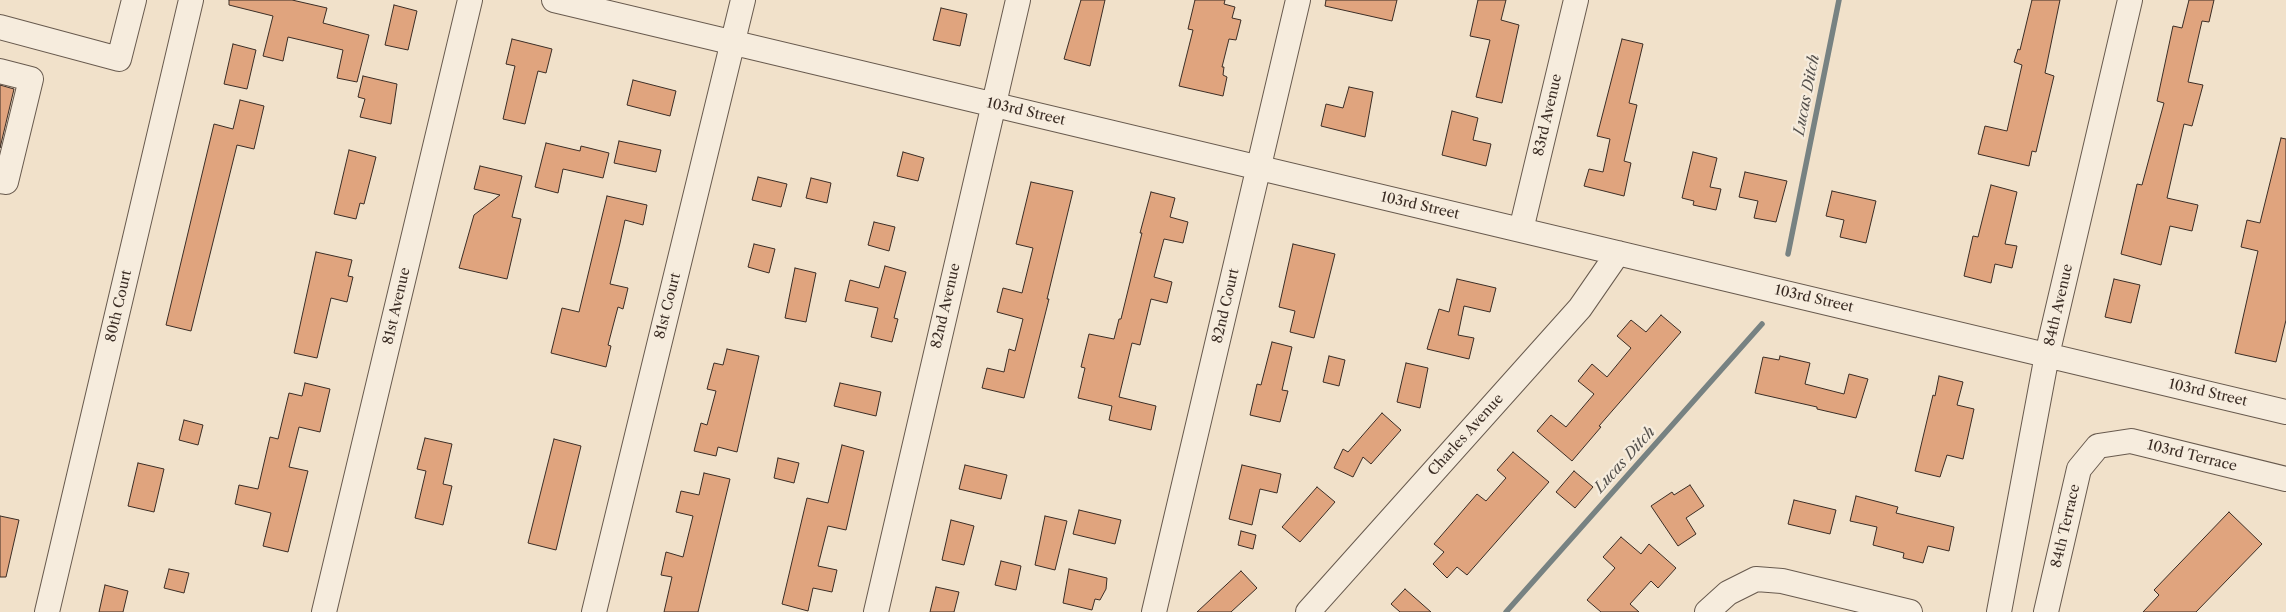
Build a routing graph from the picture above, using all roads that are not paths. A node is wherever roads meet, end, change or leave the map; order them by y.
1 (134, 0) edge
2 (191, 0) edge
3 (470, 0) edge
4 (554, 0) edge
5 (743, 0) edge
6 (1018, 0) edge
7 (1298, 0) edge
8 (1576, 0) edge
9 (2130, 0) edge
10 (0, 28) edge
11 (733, 42) junction
12 (0, 71) edge
13 (992, 104) junction
14 (1260, 168) junction
15 (0, 180) edge
16 (1521, 230) junction
17 (1618, 253) junction
18 (2047, 355) junction
19 (2286, 412) edge
20 (2098, 446) joint
21 (2286, 480) edge
22 (47, 612) edge
23 (324, 612) edge
24 (594, 612) edge
25 (876, 612) edge
26 (1154, 612) edge
27 (1308, 612) edge
28 (1707, 612) edge
29 (1910, 612) edge
30 (1999, 612) edge
31 (2046, 612) edge

1 - 10 street
2 - 22 street, 80th Court
3 - 23 street, 81st Avenue
4 - 11 street, 103rd Street
5 - 11 street, 81st Court
6 - 13 street, 82nd Avenue
7 - 14 street, 82nd Court
8 - 16 street, 83rd Avenue
9 - 18 street, 84th Avenue
11 - 13 street, 103rd Street
11 - 24 street, 81st Court
12 - 15 street
13 - 14 street, 103rd Street
13 - 25 street, 82nd Avenue
14 - 16 street, 103rd Street
14 - 26 street, 82nd Court
16 - 17 street, 103rd Street
17 - 18 street, 103rd Street
17 - 27 street, Charles Avenue
18 - 19 street, 103rd Street
18 - 30 street, 84th Avenue
20 - 21 street, 103rd Terrace
20 - 31 street, 84th Terrace
28 - 29 street

